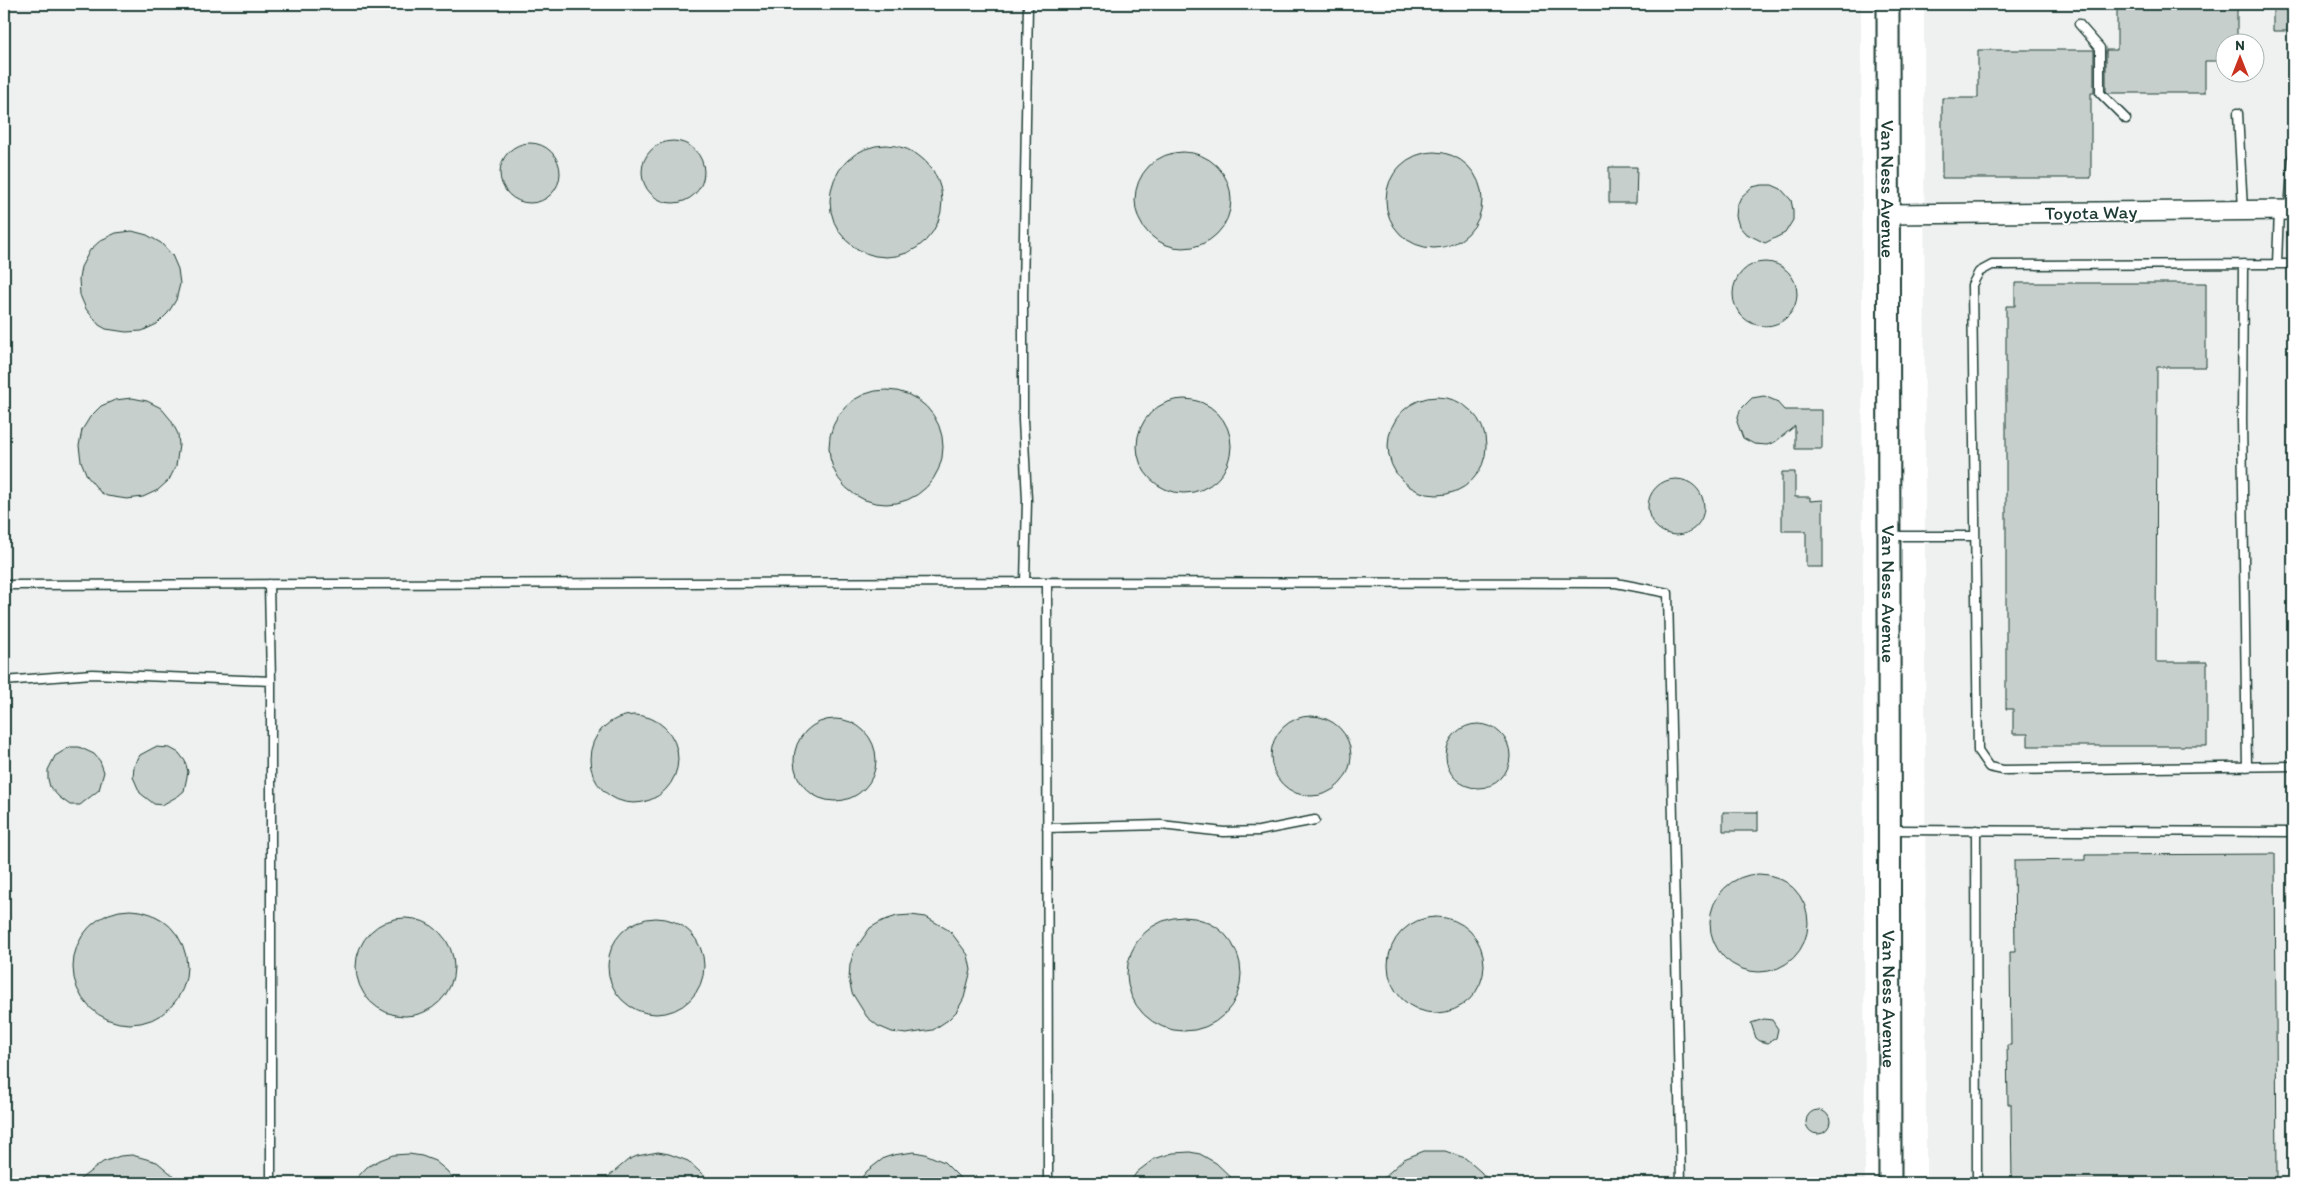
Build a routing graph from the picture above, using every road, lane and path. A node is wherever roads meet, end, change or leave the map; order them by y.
1 (1028, 4) edge
2 (1888, 4) edge
3 (2079, 24) dead end
4 (2238, 113) dead end
5 (2126, 119) dead end
6 (2293, 156) edge
7 (2243, 210) junction
8 (2287, 210) edge
9 (1888, 214) junction
10 (2242, 264) junction
11 (2277, 264) junction
12 (2293, 264) edge
13 (1889, 536) junction
14 (1975, 536) junction
15 (1025, 582) junction
16 (1047, 582) junction
17 (269, 584) junction
18 (4, 585) edge
19 (4, 681) edge
20 (271, 681) junction
21 (2293, 766) edge
22 (2247, 767) junction
23 (1315, 820) dead end
24 (1047, 828) junction
25 (1890, 830) junction
26 (1976, 830) junction
27 (2293, 832) edge
28 (271, 1183) edge
29 (1048, 1183) edge
30 (1681, 1183) edge
31 (1890, 1183) edge
32 (1977, 1183) edge

1 - 15 lane
2 - 9 main road, Van Ness Avenue
3 - 5 lane
4 - 7 lane
6 - 8 lane
7 - 8 street, Toyota Way
7 - 9 street, Toyota Way
8 - 11 lane
9 - 13 main road, Van Ness Avenue
10 - 11 lane
10 - 14 lane
10 - 22 lane
11 - 12 lane
13 - 14 lane
13 - 25 main road, Van Ness Avenue
14 - 22 lane
15 - 16 lane
15 - 17 lane
16 - 24 lane
16 - 30 lane
17 - 18 lane
17 - 20 lane
19 - 20 lane
20 - 28 lane
21 - 22 lane
23 - 24 lane
24 - 29 lane
25 - 26 lane
25 - 31 main road, Van Ness Avenue
26 - 27 lane
26 - 32 lane

